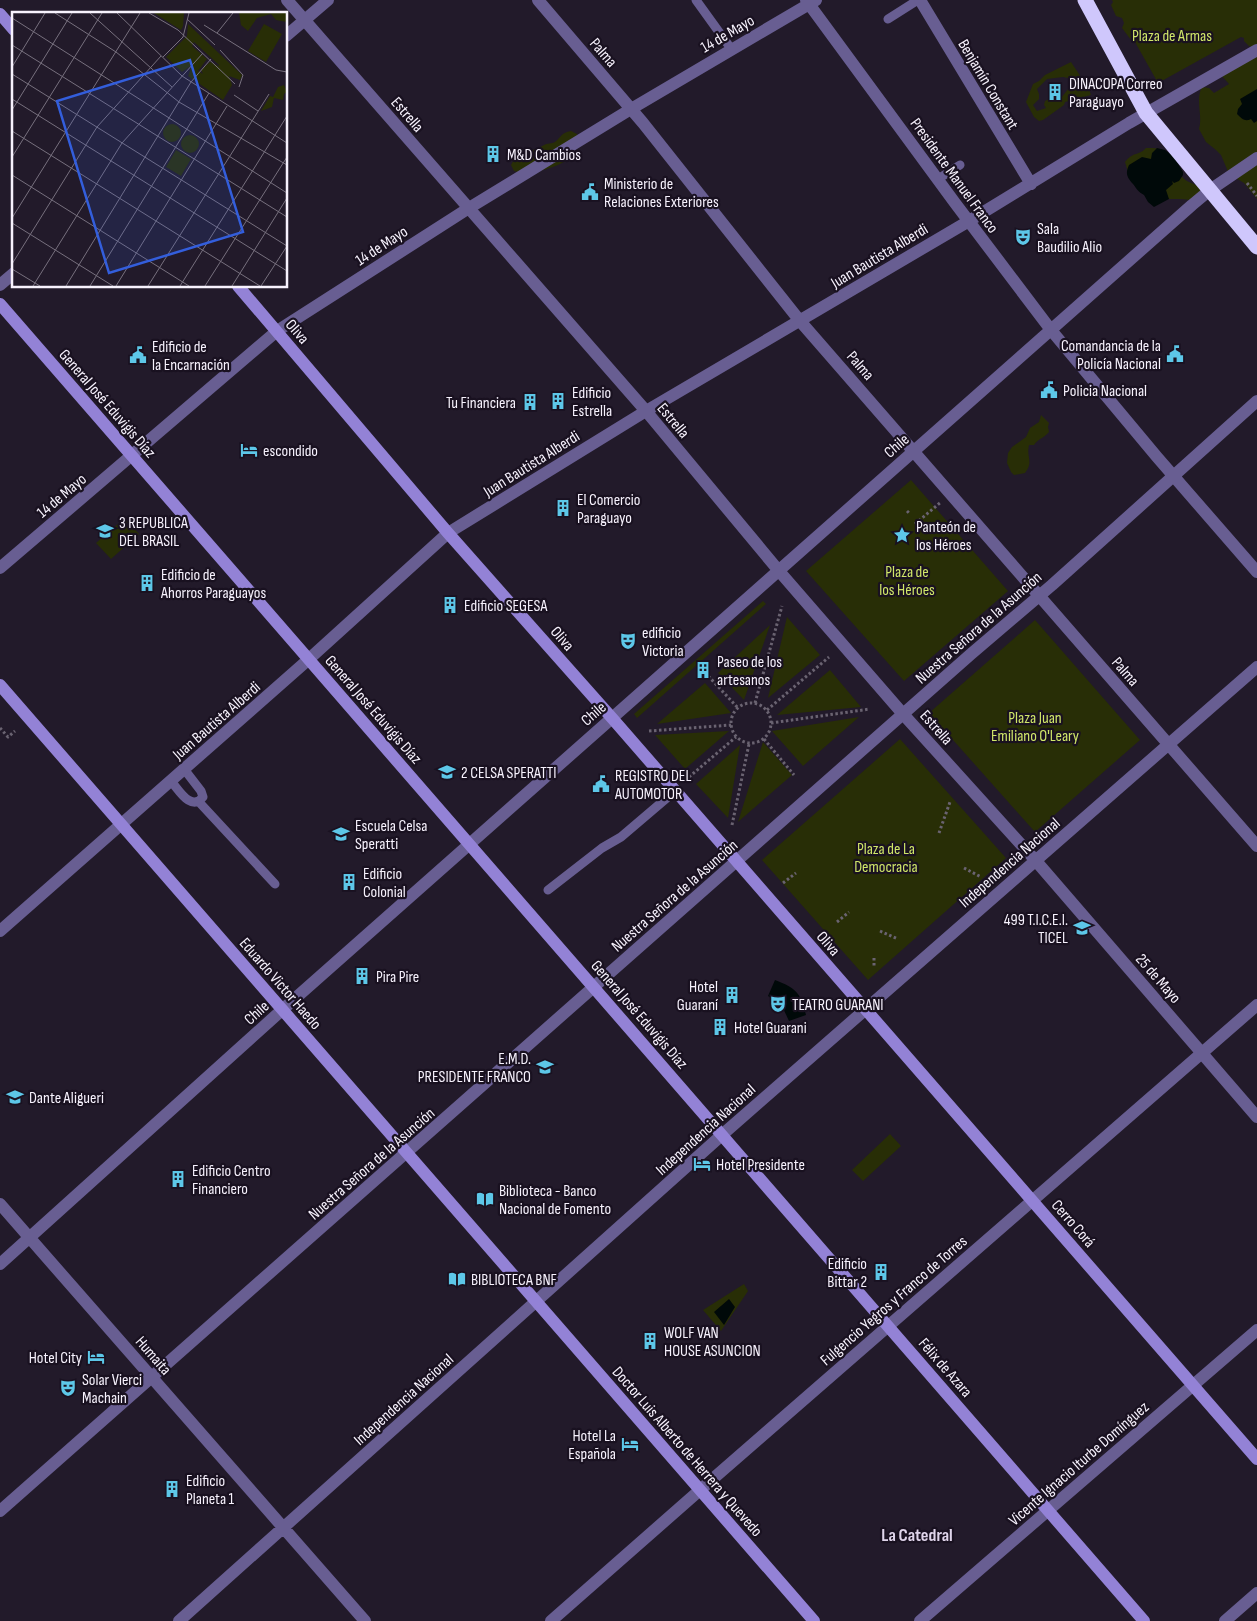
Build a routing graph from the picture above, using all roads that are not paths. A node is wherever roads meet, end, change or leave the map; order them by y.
1 (287, 0) edge
2 (328, 0) edge
3 (538, 0) edge
4 (696, 0) edge
5 (919, 0) edge
6 (1085, 0) edge
7 (810, 1) edge
8 (0, 14) edge
9 (888, 19) dead end
10 (304, 20) junction
11 (12, 28) edge
12 (288, 34) edge
13 (732, 50) junction
14 (1257, 50) edge
15 (631, 109) junction
16 (1146, 113) junction
17 (1257, 158) edge
18 (960, 165) dead end
19 (938, 179) junction
20 (1031, 184) junction
21 (1210, 190) junction
22 (469, 208) junction
23 (969, 221) junction
24 (1257, 247) edge
25 (12, 275) edge
26 (0, 284) edge
27 (240, 288) edge
28 (0, 304) edge
29 (800, 320) junction
30 (1051, 330) junction
31 (277, 331) junction
32 (1257, 401) edge
33 (646, 411) junction
34 (914, 451) junction
35 (132, 456) junction
36 (1173, 475) junction
37 (448, 533) junction
38 (0, 568) edge
39 (779, 571) junction
40 (1257, 572) edge
41 (1038, 595) junction
42 (309, 659) junction
43 (1257, 667) edge
44 (0, 685) edge
45 (903, 714) junction
46 (612, 718) junction
47 (1171, 742) junction
48 (184, 769) junction
49 (171, 781) junction
50 (675, 791) junction
51 (199, 802) junction
52 (122, 825) junction
53 (470, 844) junction
54 (1257, 846) edge
55 (1036, 861) junction
56 (736, 862) junction
57 (275, 884) dead end
58 (548, 890) dead end
59 (0, 931) edge
60 (594, 987) junction
61 (1257, 1005) edge
62 (866, 1009) junction
63 (282, 1010) junction
64 (1202, 1053) junction
65 (1257, 1117) edge
66 (723, 1134) junction
67 (407, 1153) junction
68 (1032, 1201) junction
69 (0, 1204) edge
70 (29, 1238) junction
71 (0, 1264) edge
72 (536, 1302) junction
73 (888, 1326) junction
74 (1257, 1330) edge
75 (152, 1377) junction
76 (1193, 1385) junction
77 (1257, 1459) edge
78 (700, 1490) junction
79 (1048, 1510) junction
80 (0, 1512) edge
81 (283, 1528) junction
82 (1257, 1593) edge
83 (178, 1621) edge
84 (365, 1621) edge
85 (551, 1621) edge
86 (814, 1621) edge
87 (920, 1621) edge
88 (1144, 1621) edge
89 (1225, 1621) edge

1 - 10 street, Estrella
2 - 10 street
3 - 15 street, Palma
4 - 13 lane
5 - 9 lane
5 - 20 street, Benjamín Constant
6 - 16 highway
7 - 13 street, 14 de Mayo
7 - 19 street, Presidente Manuel Franco
8 - 11 street
10 - 12 street
10 - 22 street, Estrella
13 - 15 street, 14 de Mayo
14 - 16 street, Juan Bautista Alberdi
15 - 22 street, 14 de Mayo
15 - 29 street, Palma
16 - 20 street, Juan Bautista Alberdi
16 - 21 highway
17 - 21 street, Chile
18 - 19 lane
19 - 23 street, Presidente Manuel Franco
20 - 23 street, Juan Bautista Alberdi
21 - 24 highway
21 - 30 street, Chile
22 - 31 street, 14 de Mayo
22 - 33 street, Estrella
23 - 29 street, Juan Bautista Alberdi
23 - 30 street, Presidente Manuel Franco
25 - 26 street
27 - 31 street, Oliva
28 - 35 street, General José Eduvigis Díaz
29 - 33 street, Juan Bautista Alberdi
29 - 34 street, Palma
30 - 34 street, Chile
30 - 36 street, Presidente Manuel Franco
31 - 35 street, 14 de Mayo
31 - 37 street, Oliva
32 - 36 street, Nuestra Señora de la Asunción
33 - 37 street, Juan Bautista Alberdi
33 - 39 street, Estrella
34 - 39 street, Chile
34 - 41 street, Palma
35 - 38 street, 14 de Mayo
35 - 42 street, General José Eduvigis Díaz
36 - 40 street, Presidente Manuel Franco
36 - 41 street, Nuestra Señora de la Asunción
37 - 42 street, Juan Bautista Alberdi
37 - 46 street, Oliva
39 - 45 street, Estrella
39 - 46 street, Chile
41 - 45 street, Nuestra Señora de la Asunción
41 - 47 street, Palma
42 - 48 street, Juan Bautista Alberdi
42 - 53 street, General José Eduvigis Díaz
43 - 47 street, Independencia Nacional
44 - 52 street, Eduardo Victor Haedo
45 - 55 street, Estrella
45 - 56 street, Nuestra Señora de la Asunción
46 - 50 street, Oliva
46 - 53 street, Chile
47 - 54 street, Palma
47 - 55 street, Independencia Nacional
48 - 49 street, Juan Bautista Alberdi
48 - 51 lane
49 - 51 lane
49 - 52 street, Juan Bautista Alberdi
50 - 56 street, Oliva
50 - 58 lane
51 - 57 lane
52 - 59 street, Juan Bautista Alberdi
52 - 63 street, Eduardo Victor Haedo
53 - 60 street, General José Eduvigis Díaz
53 - 63 street, Chile
55 - 62 street, Independencia Nacional
55 - 64 street, 25 de Mayo
56 - 60 street, Nuestra Señora de la Asunción
56 - 62 street, Oliva
60 - 66 street, General José Eduvigis Díaz
60 - 67 street, Nuestra Señora de la Asunción
61 - 64 street, Fulgencio Yegros y Franco de Torres
62 - 66 street, Independencia Nacional
62 - 68 street, Cerro Corá
63 - 67 street, Eduardo Victor Haedo
63 - 70 street, Chile
64 - 65 street, 25 de Mayo
64 - 68 street, Fulgencio Yegros y Franco de Torres
66 - 72 street, Independencia Nacional
66 - 73 street, Félix de Azara
67 - 72 street, Eduardo Victor Haedo
67 - 75 street, Nuestra Señora de la Asunción
68 - 73 street, Fulgencio Yegros y Franco de Torres
68 - 76 street, Cerro Corá
69 - 70 street, Humaita
70 - 71 street, Chile
70 - 75 street, Humaita
72 - 78 street, Doctor Luis Alberto de Herrera y Quevedo
72 - 81 street, Independencia Nacional
73 - 78 street, Fulgencio Yegros y Franco de Torres
73 - 79 street, Félix de Azara
74 - 76 street, Vicente Ignacio Iturbe Domínguez
75 - 80 street, Nuestra Señora de la Asunción
75 - 81 street, Humaita
76 - 77 street, Cerro Corá
76 - 79 street, Vicente Ignacio Iturbe Domínguez
78 - 85 street, Fulgencio Yegros y Franco de Torres
78 - 86 street, Doctor Luis Alberto de Herrera y Quevedo
79 - 87 street, Vicente Ignacio Iturbe Domínguez
79 - 88 street, Félix de Azara
81 - 83 street, Independencia Nacional
81 - 84 street, Humaita
82 - 89 street

